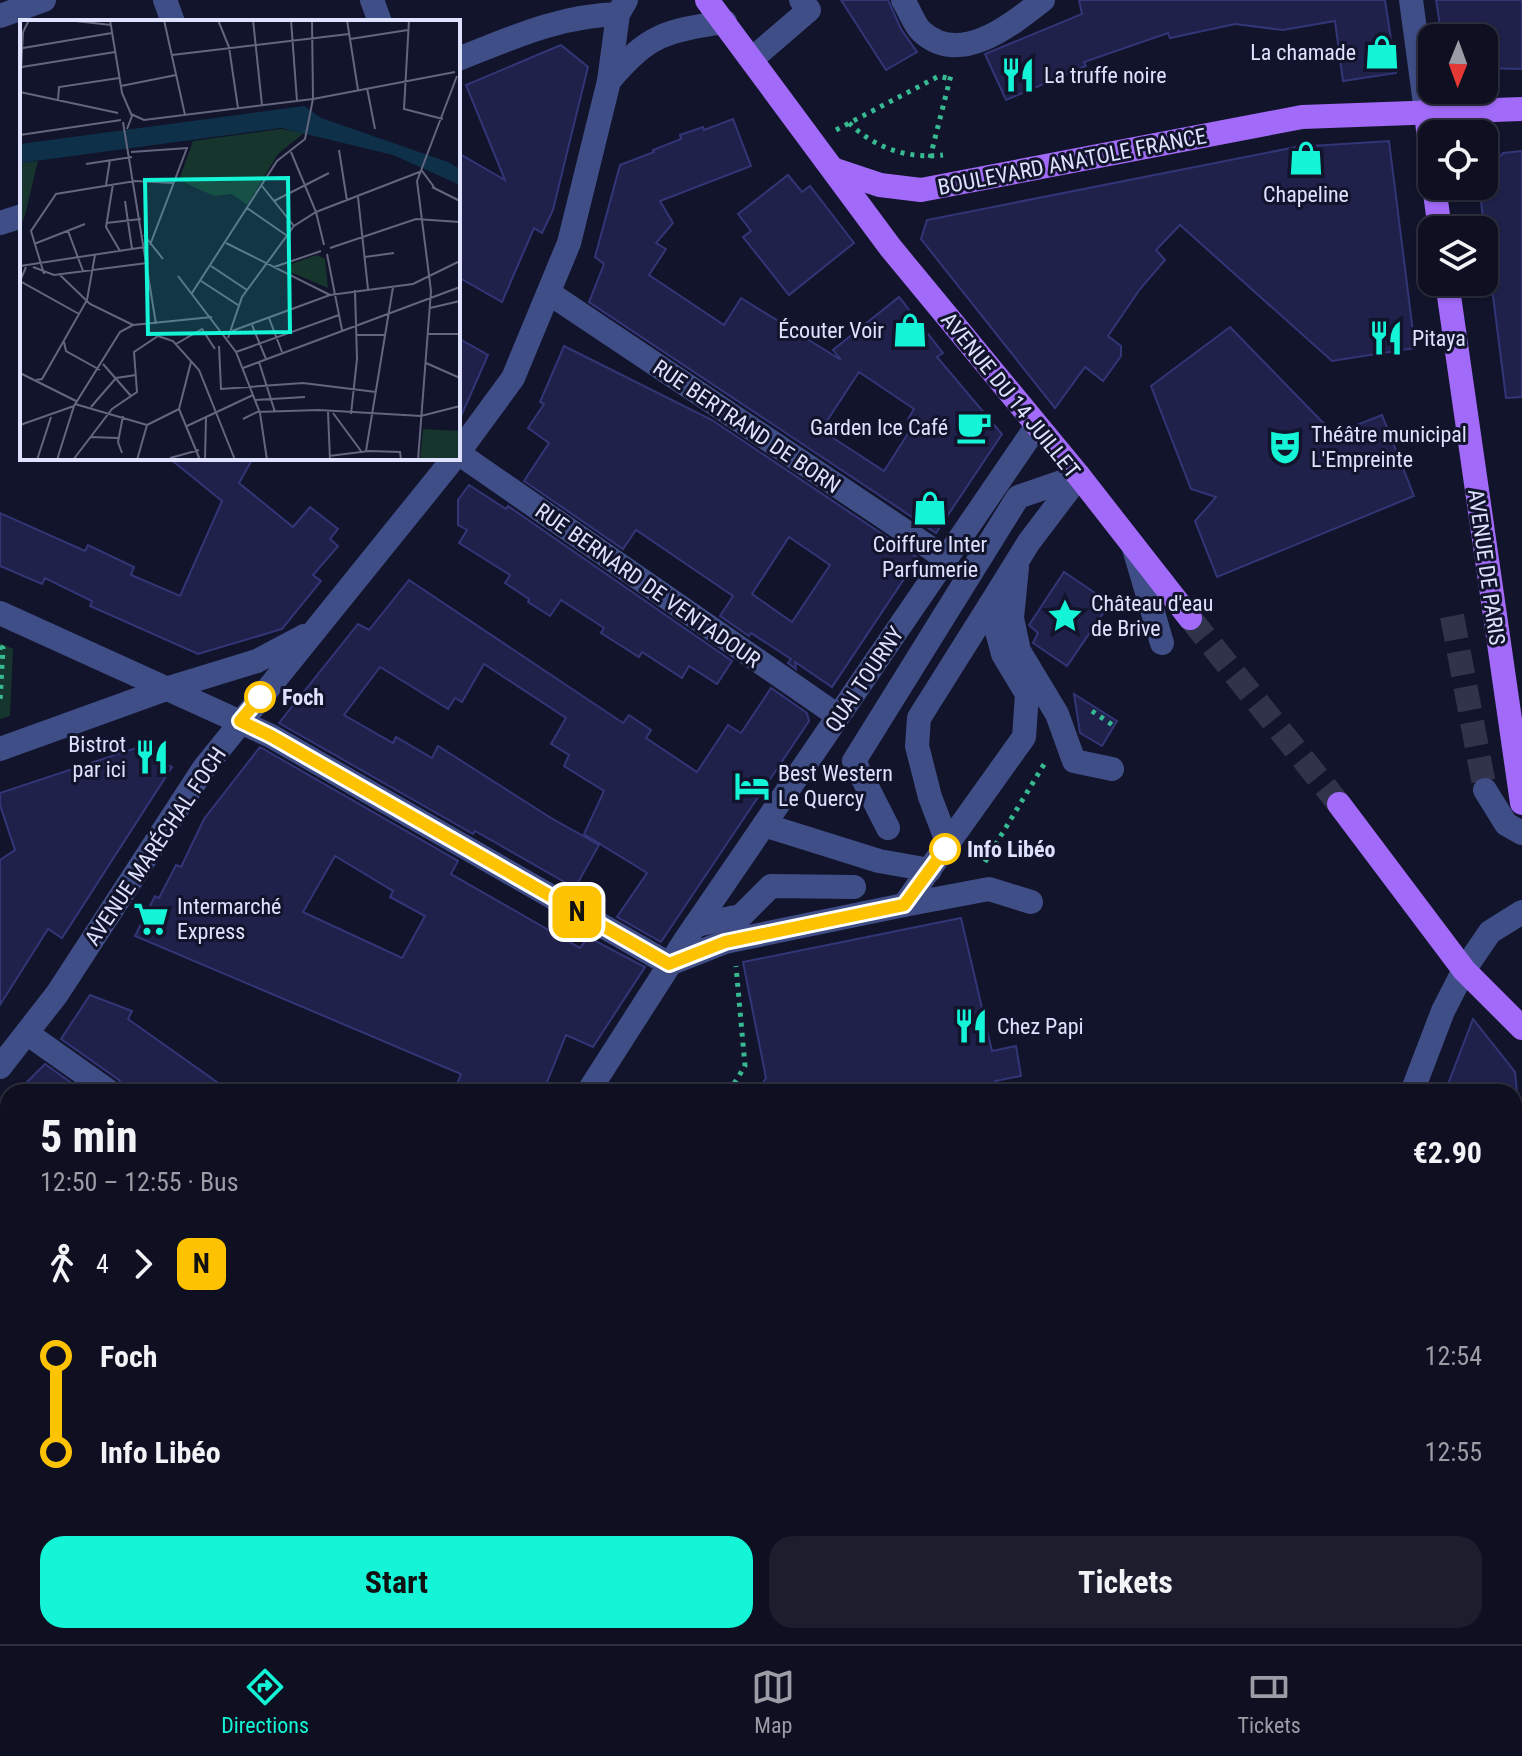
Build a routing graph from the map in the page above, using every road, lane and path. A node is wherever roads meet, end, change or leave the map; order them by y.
1 (44, 0) edge
2 (165, 0) edge
3 (372, 0) edge
4 (707, 0) edge
5 (801, 0) edge
6 (903, 0) edge
7 (1043, 0) edge
8 (1411, 0) edge
9 (622, 7) edge
10 (0, 16) edge
11 (172, 20) edge
12 (379, 20) edge
13 (725, 22) junction
14 (460, 58) edge
15 (752, 59) junction
16 (953, 67) dead end
17 (950, 79) junction
18 (609, 81) junction
19 (1522, 109) edge
20 (1426, 111) junction
21 (1427, 120) edge
22 (849, 123) junction
23 (836, 130) dead end
24 (954, 153) dead end
25 (930, 156) junction
26 (835, 170) junction
27 (921, 190) junction
28 (20, 217) edge
29 (0, 223) edge
30 (549, 293) junction
31 (1449, 296) edge
32 (1036, 427) junction
33 (460, 451) edge
34 (460, 459) edge
35 (453, 460) edge
36 (1079, 476) junction
37 (1133, 545) junction
38 (945, 558) junction
39 (1018, 561) junction
40 (990, 605) junction
41 (0, 613) edge
42 (1190, 618) tunnel mouth
43 (316, 629) junction
44 (1162, 643) dead end
45 (0, 647) edge
46 (0, 681) edge
47 (169, 688) junction
48 (0, 702) edge
49 (1092, 711) dead end
50 (838, 716) junction
51 (240, 721) junction
52 (1114, 726) dead end
53 (0, 749) edge
54 (1519, 757) edge
55 (1112, 769) dead end
56 (1485, 790) tunnel mouth
57 (1522, 803) edge
58 (1339, 804) tunnel mouth
59 (764, 825) junction
60 (888, 828) dead end
61 (1522, 833) edge
62 (948, 844) junction
63 (930, 870) junction
64 (854, 887) dead end
65 (1031, 902) dead end
66 (904, 905) junction
67 (1522, 912) edge
68 (696, 925) junction
69 (669, 964) junction
70 (1464, 970) junction
71 (1522, 1028) edge
72 (28, 1034) junction
73 (0, 1067) edge
74 (99, 1084) edge
75 (593, 1084) edge
76 (1415, 1084) edge

1 - 10 street
2 - 11 street
3 - 12 street
4 - 13 main road
5 - 15 street
6 - 7 street
8 - 20 street
9 - 14 street
9 - 18 street, AVENUE MARÉCHAL FOCH
13 - 15 main road
13 - 18 street, AVENUE MARÉCHAL FOCH
15 - 26 main road
16 - 17 path
17 - 22 path
17 - 25 path
18 - 30 street, AVENUE MARÉCHAL FOCH
19 - 20 main road, BOULEVARD ANATOLE FRANCE
20 - 21 main road
20 - 27 main road, BOULEVARD ANATOLE FRANCE
22 - 23 path
22 - 25 path
24 - 25 path
25 - 27 path
26 - 27 main road, BOULEVARD ANATOLE FRANCE
26 - 32 main road, AVENUE DU 14 JUILLET
28 - 29 street
30 - 33 street, AVENUE MARÉCHAL FOCH
30 - 38 street, RUE BERTRAND DE BORN
31 - 54 main road, AVENUE DE PARIS
32 - 36 main road, AVENUE DU 14 JUILLET
32 - 38 street, QUAI TOURNY
34 - 50 street, RUE BERNARD DE VENTADOUR
35 - 43 street, AVENUE MARÉCHAL FOCH
36 - 37 main road, AVENUE DU 14 JUILLET
36 - 39 street
36 - 60 street
37 - 42 main road, AVENUE DU 14 JUILLET
37 - 44 street
38 - 50 street, QUAI TOURNY
39 - 40 street
39 - 55 street
40 - 62 street
40 - 62 street
41 - 47 street
43 - 47 street, AVENUE MARÉCHAL FOCH
43 - 51 street, AVENUE MARÉCHAL FOCH
45 - 46 path
46 - 48 path
47 - 51 street
47 - 53 street, AVENUE MARÉCHAL FOCH
49 - 52 path
50 - 59 street, QUAI TOURNY
51 - 69 street
51 - 72 street, AVENUE MARÉCHAL FOCH
54 - 57 main road, AVENUE DE PARIS
56 - 61 street
58 - 70 main road
59 - 63 street
59 - 68 street, QUAI TOURNY
62 - 63 street
63 - 66 street
64 - 68 street
65 - 66 street
66 - 69 street
67 - 70 street
68 - 69 street, QUAI TOURNY
69 - 75 street, QUAI TOURNY
70 - 71 main road
70 - 76 street
72 - 73 street, AVENUE MARÉCHAL FOCH
72 - 74 street

